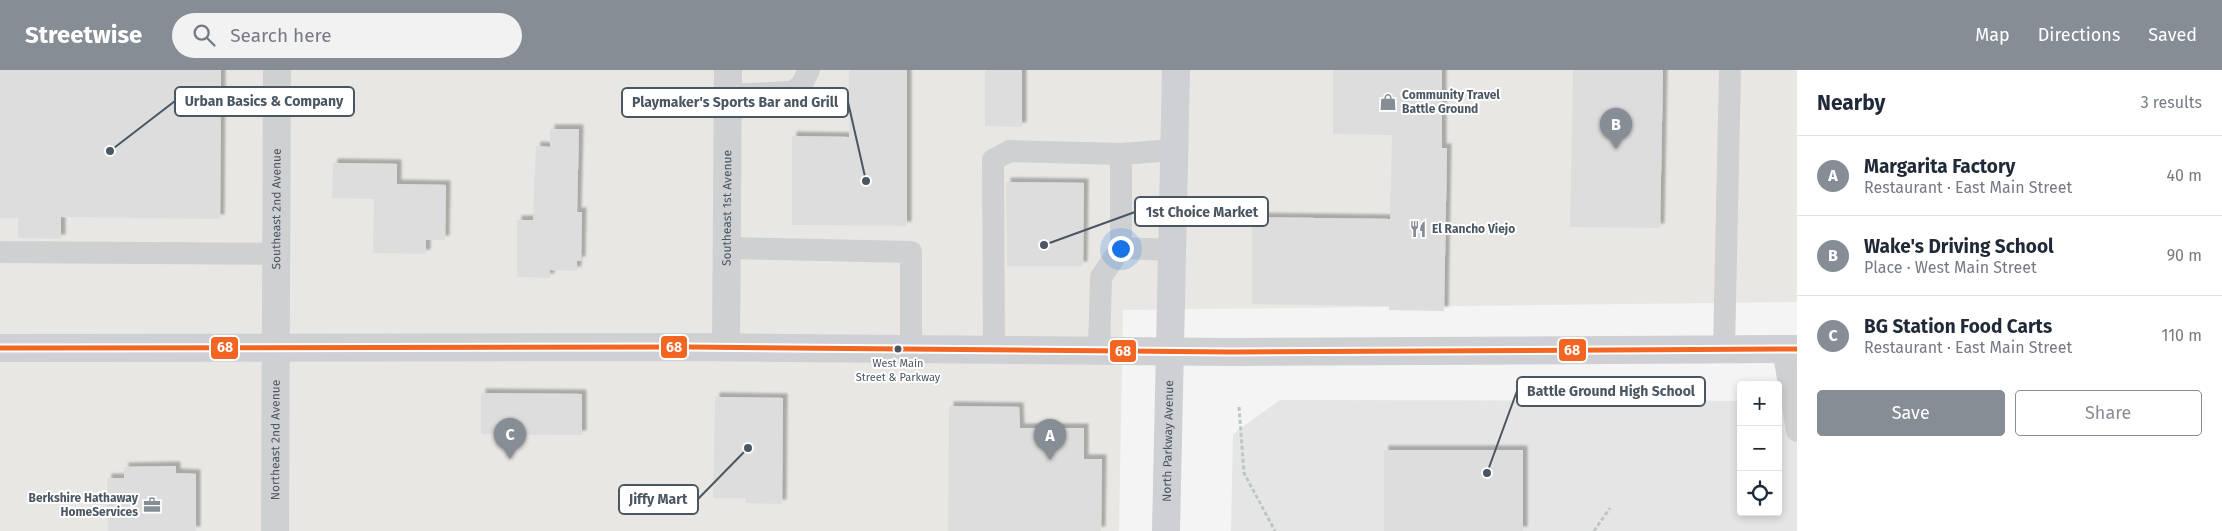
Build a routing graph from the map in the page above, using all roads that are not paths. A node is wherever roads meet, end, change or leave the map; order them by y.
1 (277, 70) edge
2 (808, 70) edge
3 (1176, 70) edge
4 (1730, 70) edge
5 (728, 83) edge
6 (1174, 150) junction
7 (1122, 154) junction
8 (727, 248) junction
9 (1121, 248) junction
10 (1172, 250) junction
11 (0, 252) edge
12 (278, 254) junction
13 (726, 347) junction
14 (0, 348) edge
15 (275, 348) junction
16 (911, 349) junction
17 (1724, 349) junction
18 (1790, 349) edge
19 (994, 350) junction
20 (1099, 351) junction
21 (1169, 352) junction
22 (1797, 431) edge
23 (275, 531) edge
24 (1166, 531) edge

1 - 12 street, Southeast 2nd Avenue
2 - 5 lane
3 - 6 main road, North Parkway Avenue
4 - 17 lane
5 - 8 street, Southeast 1st Avenue
6 - 7 lane
6 - 10 main road, North Parkway Avenue
7 - 9 lane
7 - 19 lane
8 - 13 street, Southeast 1st Avenue
8 - 16 lane
9 - 10 lane
9 - 20 lane
10 - 21 main road, North Parkway Avenue
11 - 12 lane
12 - 15 street, Southeast 2nd Avenue
13 - 15 main road
13 - 16 main road
14 - 15 main road
15 - 23 street, Northeast 2nd Avenue
16 - 19 main road
17 - 18 main road
17 - 21 main road
18 - 22 lane
19 - 20 main road
20 - 21 main road
21 - 24 main road, North Parkway Avenue

